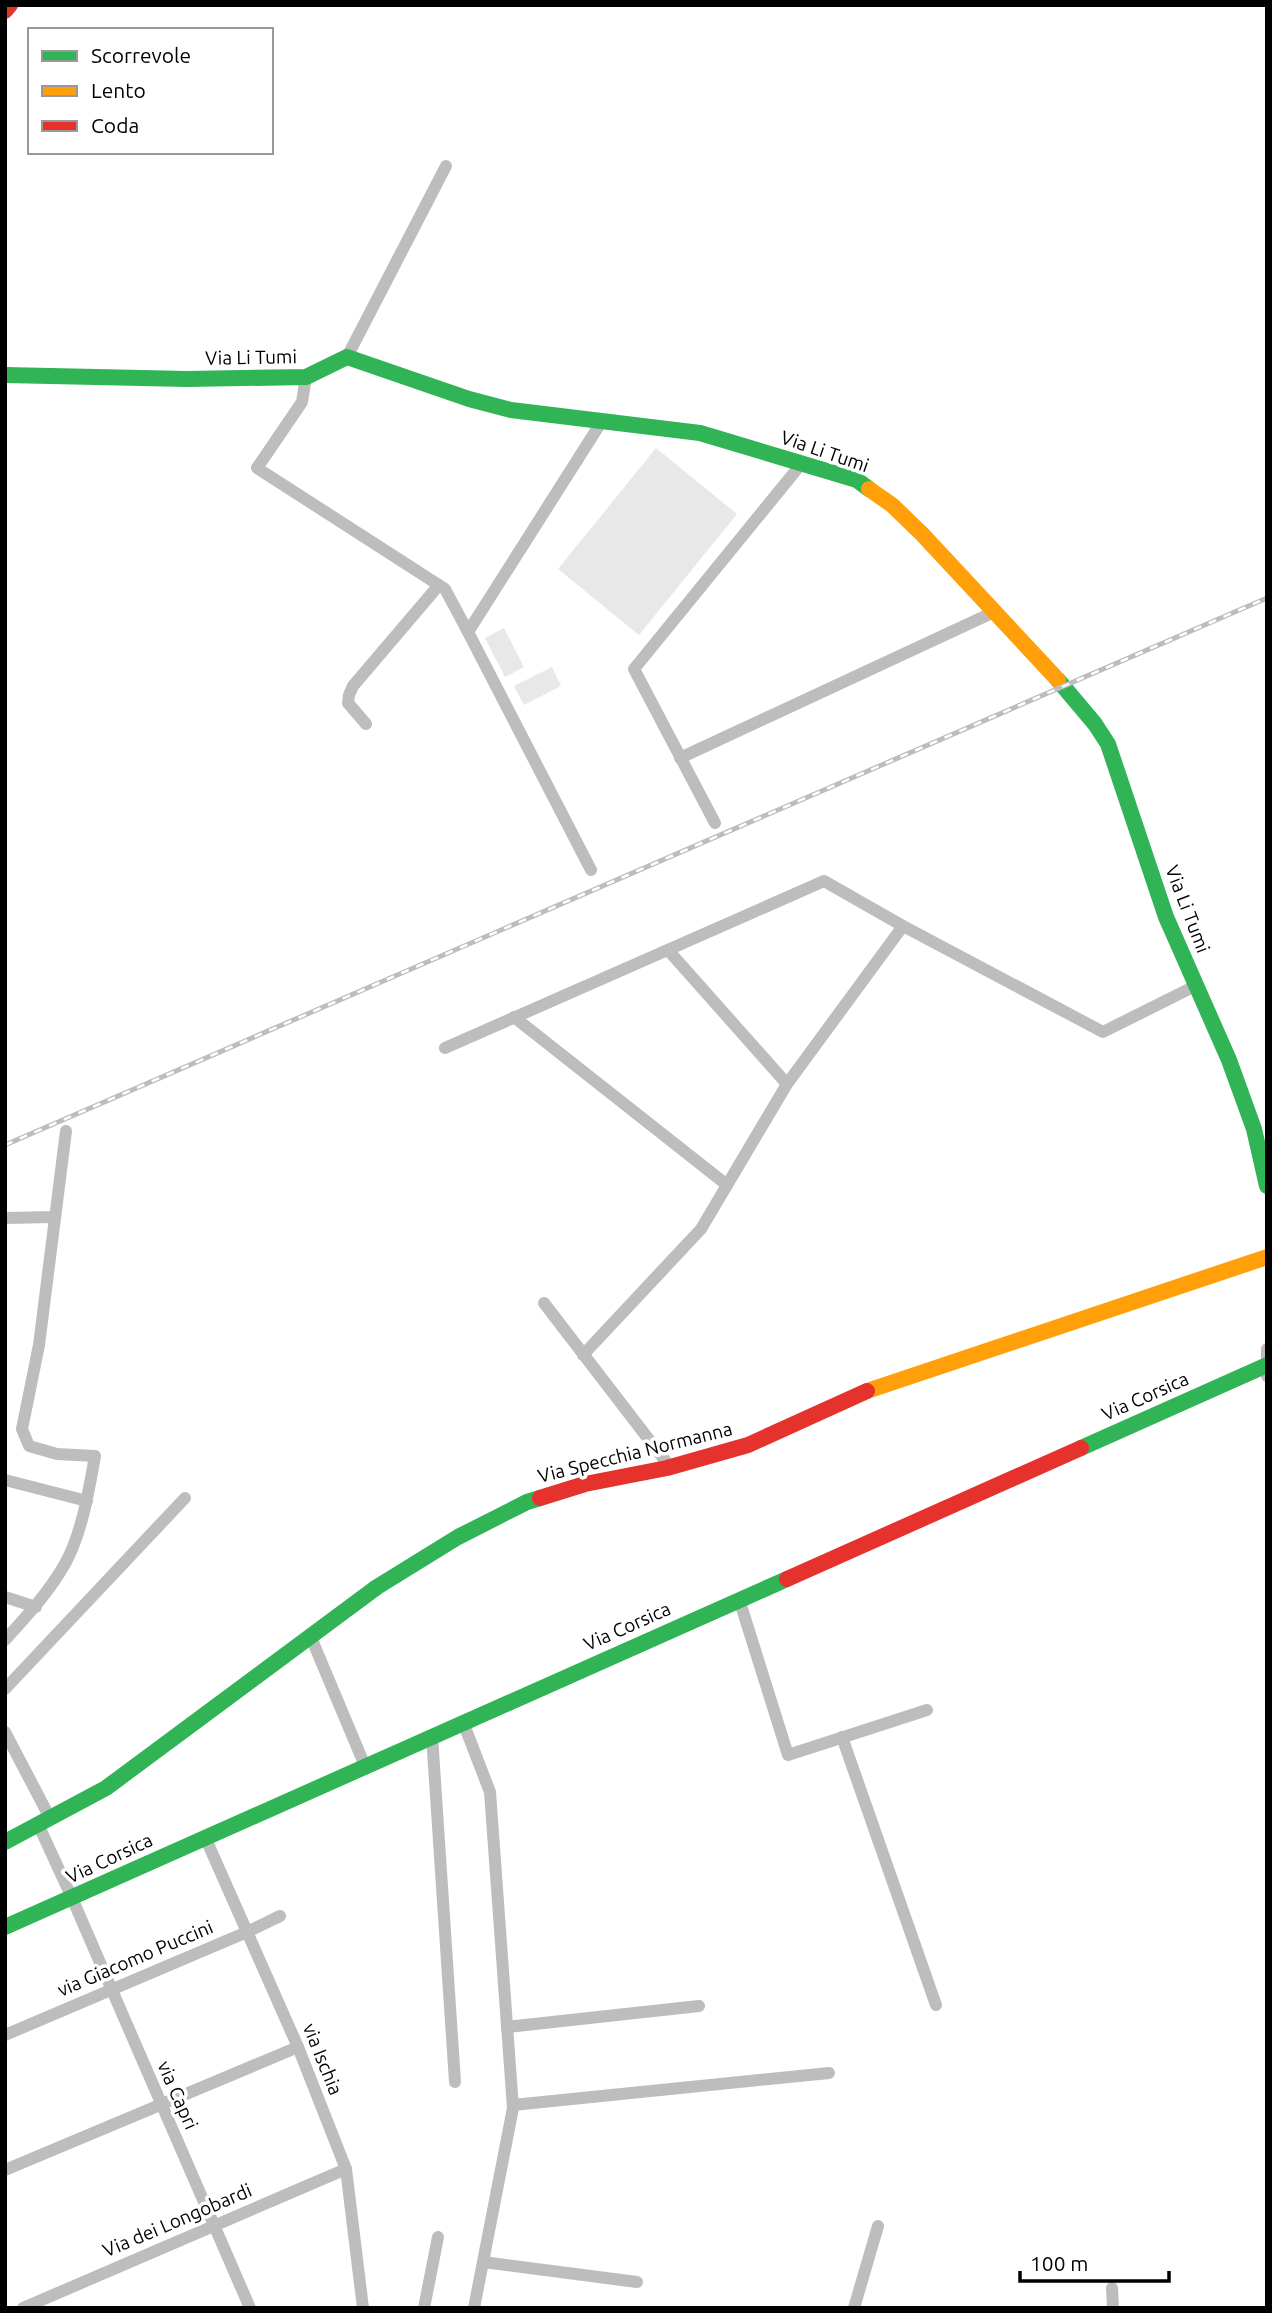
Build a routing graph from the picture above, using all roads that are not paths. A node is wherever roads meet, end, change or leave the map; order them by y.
1 (10, 5) edge
2 (5, 11) edge
3 (446, 166) dead end
4 (347, 357) junction
5 (5, 375) edge
6 (306, 377) junction
7 (602, 421) junction
8 (802, 463) junction
9 (439, 585) junction
10 (994, 612) junction
11 (468, 632) junction
12 (366, 724) dead end
13 (681, 758) junction
14 (715, 823) dead end
15 (591, 870) dead end
16 (903, 926) junction
17 (668, 950) junction
18 (1197, 985) junction
19 (514, 1017) junction
20 (445, 1048) dead end
21 (787, 1084) junction
22 (66, 1132) dead end
23 (727, 1185) junction
24 (1267, 1186) edge
25 (54, 1216) junction
26 (5, 1218) edge
27 (1267, 1257) edge
28 (544, 1303) dead end
29 (1267, 1349) edge
30 (583, 1355) junction
31 (1266, 1365) edge
32 (1267, 1376) edge
33 (670, 1467) junction
34 (5, 1480) edge
35 (185, 1498) dead end
36 (87, 1502) junction
37 (5, 1597) edge
38 (739, 1599) junction
39 (36, 1607) junction
40 (310, 1635) junction
41 (5, 1640) edge
42 (5, 1689) edge
43 (927, 1710) dead end
44 (463, 1722) junction
45 (5, 1732) edge
46 (432, 1736) junction
47 (842, 1737) junction
48 (365, 1766) junction
49 (44, 1821) junction
50 (205, 1837) junction
51 (5, 1842) edge
52 (72, 1898) junction
53 (280, 1916) dead end
54 (5, 1927) edge
55 (247, 1932) junction
56 (111, 1989) junction
57 (936, 2004) dead end
58 (699, 2006) dead end
59 (507, 2027) junction
60 (5, 2035) edge
61 (298, 2047) junction
62 (829, 2073) dead end
63 (455, 2082) dead end
64 (161, 2103) junction
65 (513, 2105) junction
66 (346, 2169) junction
67 (5, 2170) edge
68 (214, 2225) junction
69 (878, 2226) dead end
70 (438, 2237) dead end
71 (483, 2262) junction
72 (637, 2283) dead end
73 (1112, 2288) dead end
74 (23, 2308) edge
75 (250, 2308) edge
76 (363, 2308) edge
77 (424, 2308) edge
78 (474, 2308) edge
79 (854, 2308) edge
80 (1113, 2308) edge

1 - 2 street
3 - 4 street
4 - 6 street, Via Li Tumi
4 - 7 street, Via Li Tumi
5 - 6 street, Via Li Tumi
6 - 9 street
7 - 8 street, Via Li Tumi
7 - 11 street
8 - 10 street, Via Li Tumi
8 - 13 street
9 - 11 street
9 - 12 street
10 - 13 street
10 - 18 street, Via Li Tumi
11 - 15 street
13 - 14 street
16 - 17 street
16 - 18 street
16 - 21 street
17 - 19 street
17 - 21 street
18 - 24 street, Via Li Tumi
19 - 20 street
19 - 23 street
21 - 23 street
22 - 25 street
23 - 30 street
25 - 26 street
25 - 36 street
27 - 33 street, Via Specchia Normanna
28 - 30 street
29 - 31 street
30 - 33 street
31 - 32 street
31 - 38 street, Via Corsica
33 - 40 street, Via Specchia Normanna
34 - 36 street
35 - 42 street
36 - 39 street
37 - 39 street
38 - 44 street, Via Corsica
38 - 47 street
39 - 41 street
40 - 48 street
40 - 49 street, Via Specchia Normanna
43 - 47 street
44 - 46 street, Via Corsica
44 - 59 street
45 - 49 street, via Capri
46 - 48 street, Via Corsica
46 - 63 street
47 - 57 street
48 - 50 street, Via Corsica
49 - 51 street, Via Specchia Normanna
49 - 52 street, via Capri
50 - 52 street, Via Corsica
50 - 55 street, via Ischia
52 - 54 street, Via Corsica
52 - 56 street, via Capri
53 - 55 street, via Giacomo Puccini
55 - 56 street, via Giacomo Puccini
55 - 61 street, via Ischia
56 - 60 street, via Giacomo Puccini
56 - 64 street, via Capri
58 - 59 street
59 - 65 street
61 - 64 street
61 - 66 street, via Ischia
62 - 65 street
64 - 67 street
64 - 68 street, via Capri
65 - 71 street
66 - 68 street, Via dei Longobardi
66 - 76 street, via Ischia
68 - 74 street, Via dei Longobardi
68 - 75 street, via Capri
69 - 79 street
70 - 77 street
71 - 72 street
71 - 78 street
73 - 80 street

